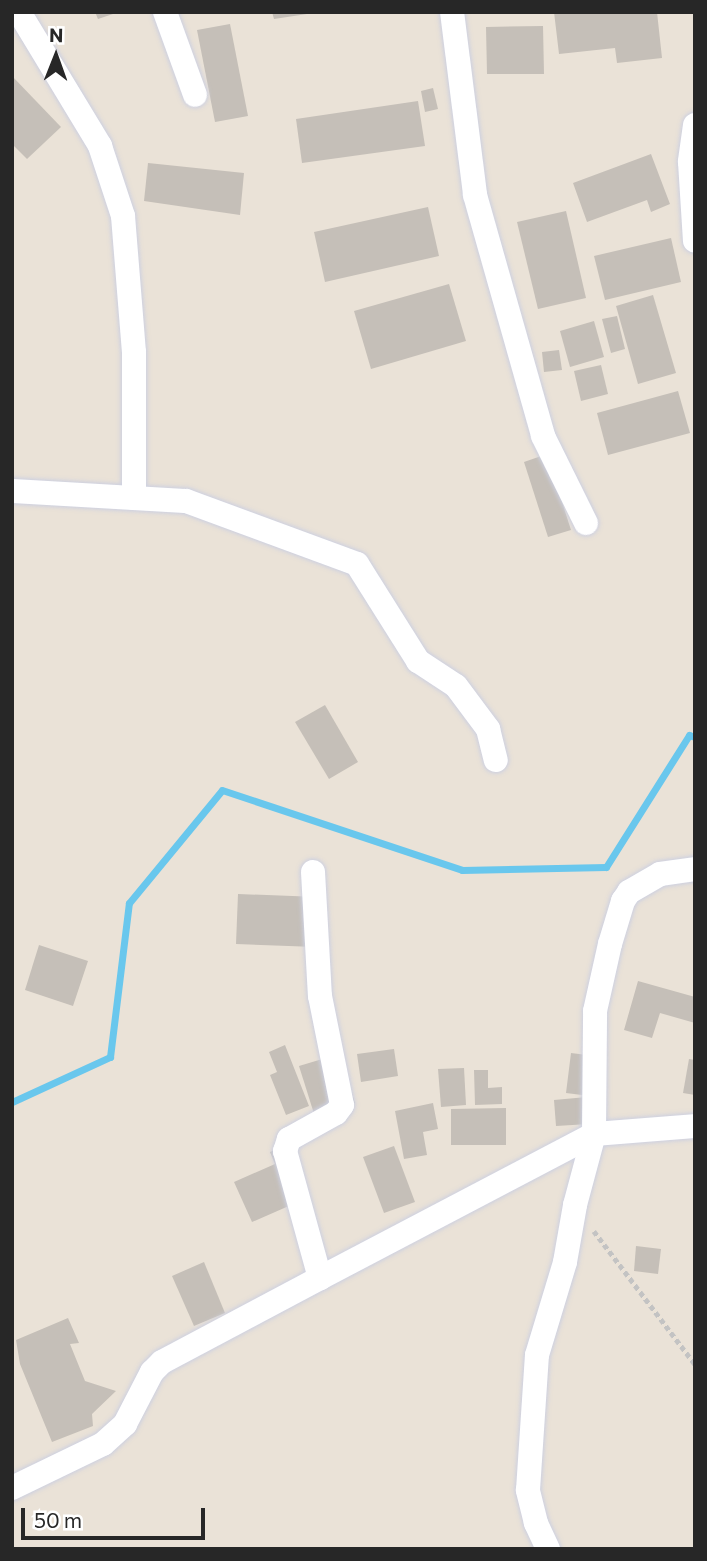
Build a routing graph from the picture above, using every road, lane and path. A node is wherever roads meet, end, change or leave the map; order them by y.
1 (19, 12) edge
2 (165, 12) edge
3 (452, 12) edge
4 (195, 95) dead end
5 (695, 125) edge
6 (692, 161) edge
7 (695, 241) edge
8 (12, 491) edge
9 (134, 498) junction
10 (586, 523) dead end
11 (496, 760) dead end
12 (695, 869) edge
13 (313, 872) dead end
14 (695, 1126) edge
15 (594, 1134) junction
16 (575, 1205) junction
17 (320, 1278) junction
18 (695, 1364) edge
19 (12, 1489) edge
20 (548, 1549) edge

1 - 9 street
2 - 4 street
3 - 10 street
5 - 6 street
6 - 7 street
8 - 9 street
9 - 11 street
12 - 15 street
13 - 17 street
14 - 15 street
15 - 16 street
15 - 17 street
16 - 18 path
16 - 20 street
17 - 19 street

